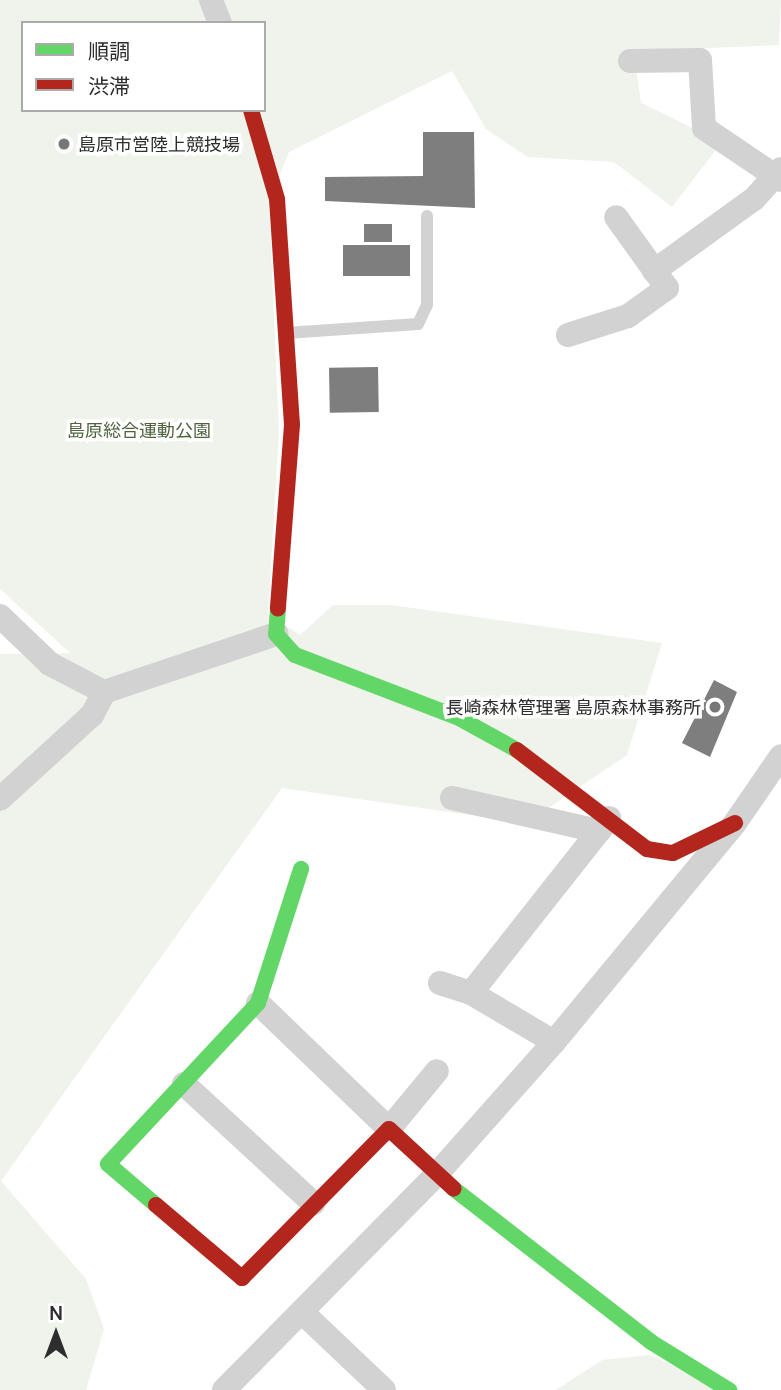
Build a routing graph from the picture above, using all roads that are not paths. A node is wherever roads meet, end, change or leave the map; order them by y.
1 (211, 0) edge
2 (219, 21) edge
3 (630, 61) dead end
4 (252, 112) edge
5 (779, 175) edge
6 (427, 216) dead end
7 (616, 217) dead end
8 (654, 271) junction
9 (286, 333) junction
10 (568, 335) dead end
11 (0, 616) edge
12 (276, 635) junction
13 (104, 692) junction
14 (781, 757) edge
15 (452, 798) dead end
16 (0, 799) edge
17 (735, 823) junction
18 (604, 825) junction
19 (301, 869) dead end
20 (440, 983) dead end
21 (471, 993) junction
22 (258, 1003) junction
23 (554, 1042) junction
24 (437, 1071) dead end
25 (184, 1084) junction
26 (389, 1129) junction
27 (436, 1175) junction
28 (313, 1203) junction
29 (304, 1314) junction
30 (224, 1390) edge
31 (384, 1390) edge
32 (729, 1390) edge

1 - 2 street
3 - 5 street
4 - 9 street
5 - 8 street
6 - 9 lane
7 - 8 street
8 - 10 street
9 - 12 street
11 - 13 street
12 - 13 street
12 - 18 street
13 - 16 street
14 - 17 street
15 - 18 street
17 - 18 street
17 - 23 street
18 - 21 street
19 - 22 street
20 - 21 street
21 - 23 street
22 - 25 street
22 - 26 street
23 - 27 street
24 - 26 street
25 - 28 street
25 - 28 street
26 - 27 street
26 - 28 street
27 - 29 street
27 - 32 street
29 - 30 street
29 - 31 street

